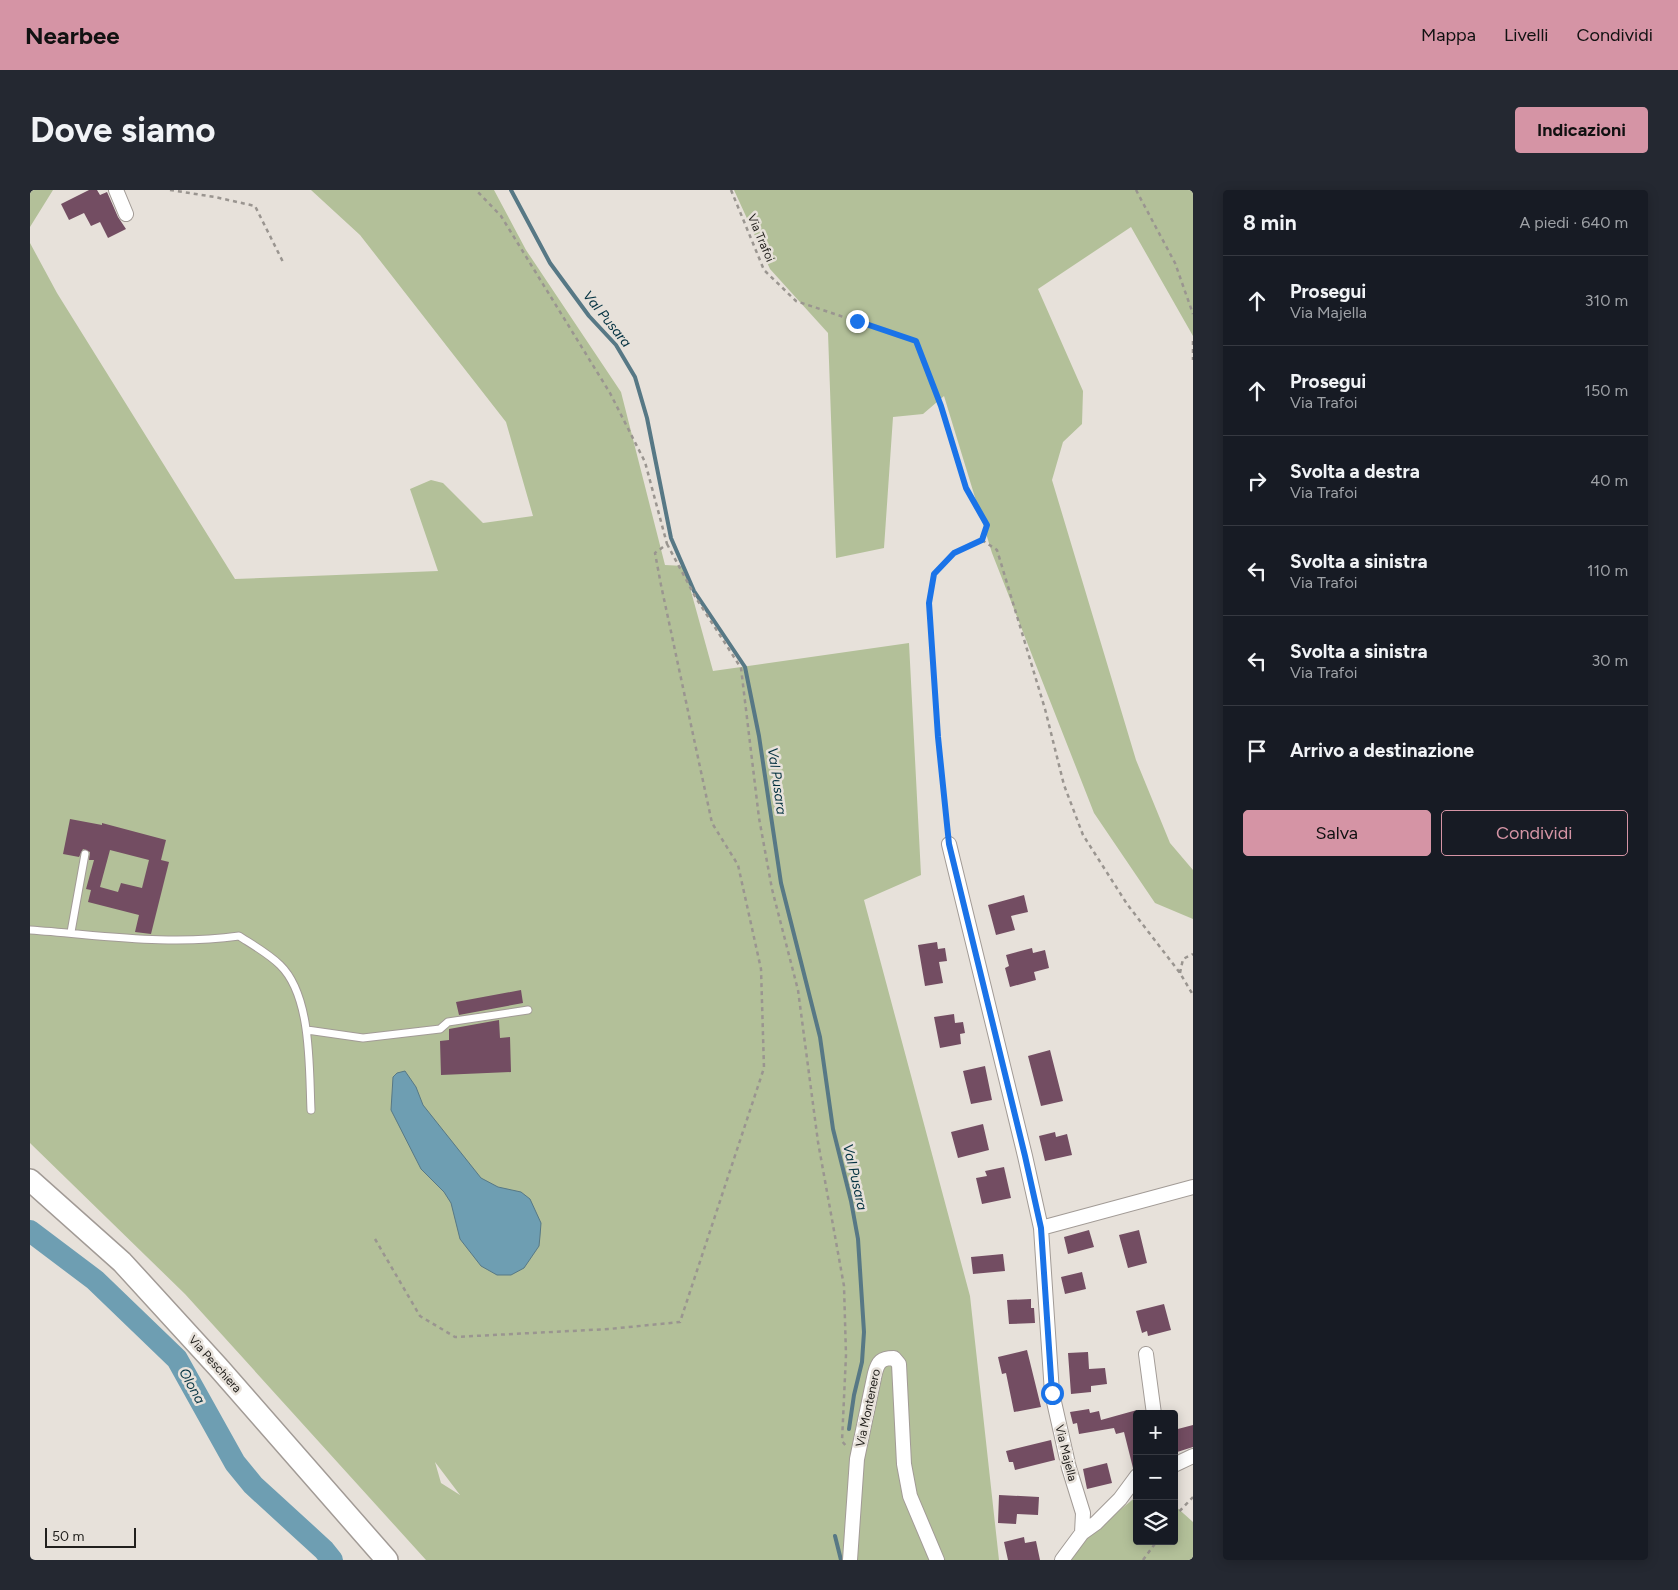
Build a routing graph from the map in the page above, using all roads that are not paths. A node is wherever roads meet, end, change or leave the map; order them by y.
1 (116, 190) edge
2 (126, 214) dead end
3 (949, 844) road end
4 (86, 854) dead end
5 (30, 930) edge
6 (71, 932) junction
7 (528, 1010) dead end
8 (307, 1030) junction
9 (311, 1110) dead end
10 (30, 1180) edge
11 (1193, 1187) edge
12 (1041, 1228) junction
13 (1146, 1354) dead end
14 (1153, 1410) edge
15 (1193, 1456) edge
16 (1178, 1463) edge
17 (1133, 1481) edge
18 (1133, 1490) edge
19 (1120, 1499) junction
20 (1082, 1533) junction
21 (387, 1560) edge
22 (850, 1560) edge
23 (937, 1560) edge
24 (1062, 1560) edge

1 - 2 street
3 - 12 street, Via Majella
4 - 6 lane
5 - 6 lane
6 - 8 lane
7 - 8 lane
8 - 9 lane
10 - 21 main road, Via Peschiera
11 - 12 street
12 - 20 street, Via Majella
13 - 14 street
15 - 16 street
17 - 19 street
18 - 19 street
19 - 20 street
20 - 24 street
22 - 23 street, Via Montenero

